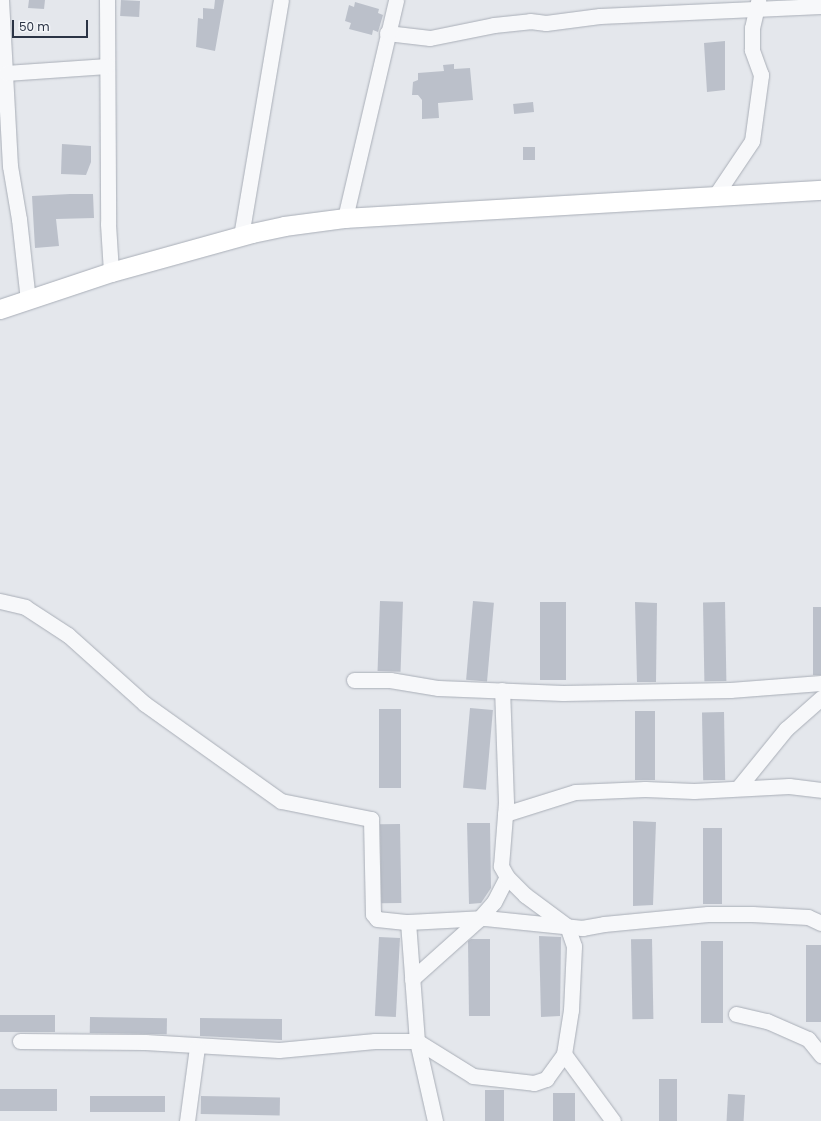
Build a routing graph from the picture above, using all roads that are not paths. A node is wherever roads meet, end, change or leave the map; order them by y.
1 (1, 0) edge
2 (107, 0) edge
3 (281, 0) edge
4 (396, 0) edge
5 (758, 5) edge
6 (821, 6) edge
7 (387, 33) junction
8 (108, 66) junction
9 (6, 73) junction
10 (821, 190) edge
11 (715, 196) junction
12 (345, 218) junction
13 (241, 236) junction
14 (111, 272) junction
15 (28, 301) junction
16 (0, 309) edge
17 (0, 601) edge
18 (354, 680) dead end
19 (821, 684) edge
20 (502, 690) junction
21 (821, 698) edge
22 (738, 788) junction
23 (821, 790) edge
24 (505, 814) junction
25 (507, 877) junction
26 (479, 918) junction
27 (408, 922) junction
28 (821, 923) edge
29 (567, 926) junction
30 (412, 979) junction
31 (736, 1014) dead end
32 (20, 1041) dead end
33 (417, 1041) junction
34 (196, 1047) junction
35 (564, 1054) junction
36 (821, 1055) edge
37 (187, 1121) edge
38 (435, 1121) edge
39 (613, 1121) edge

1 - 9 street
2 - 8 street
3 - 13 street
4 - 7 street
5 - 6 street
5 - 7 street
5 - 11 street
7 - 12 street
8 - 9 street
8 - 14 street
9 - 15 street
10 - 11 main road
11 - 12 main road
12 - 13 main road
13 - 14 main road
14 - 15 main road
15 - 16 main road
17 - 27 street
18 - 20 street
19 - 20 street
20 - 24 street
21 - 22 street
22 - 23 street
22 - 24 street
24 - 25 street
25 - 26 street
25 - 29 street
26 - 27 street
26 - 29 street
26 - 30 street
27 - 30 street
28 - 29 street
29 - 35 street
30 - 33 street
31 - 36 street
32 - 34 street
33 - 34 street
33 - 35 street
33 - 38 street
34 - 37 street
35 - 39 street

